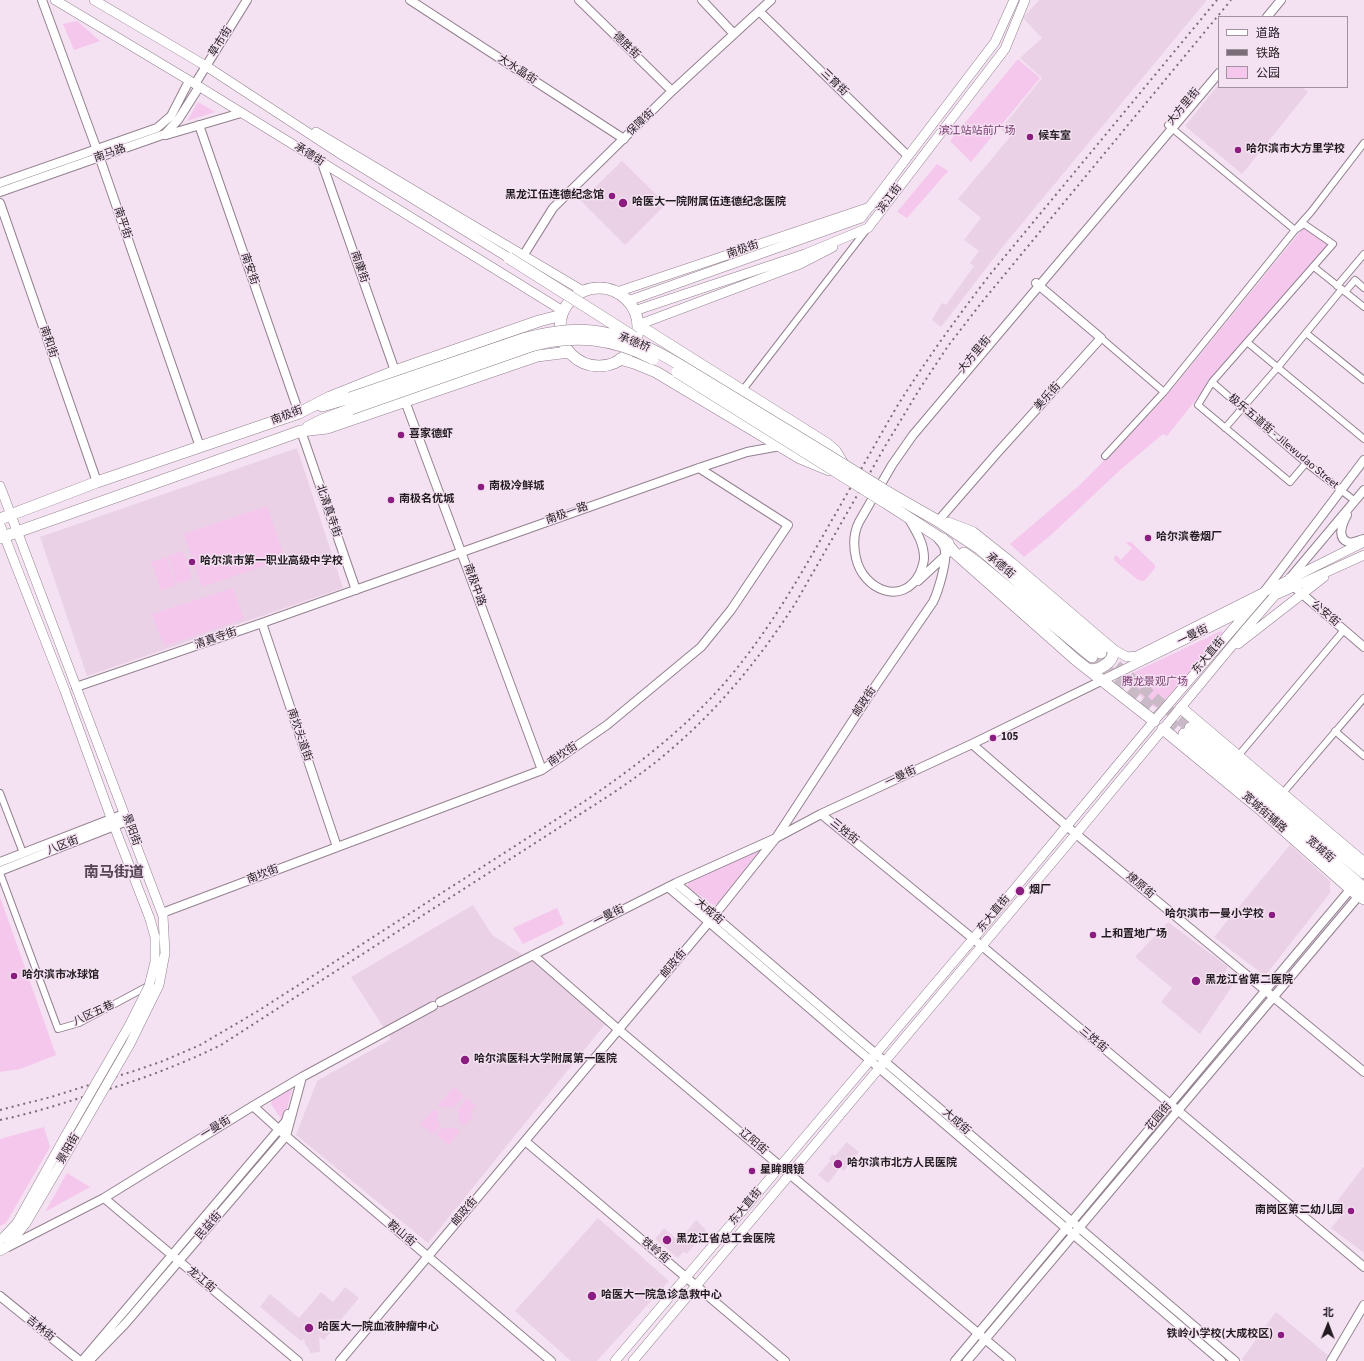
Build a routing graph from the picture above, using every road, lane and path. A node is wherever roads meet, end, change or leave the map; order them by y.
1 (42, 0) edge
2 (55, 0) edge
3 (94, 0) edge
4 (247, 0) edge
5 (412, 0) edge
6 (579, 0) edge
7 (702, 0) edge
8 (771, 0) edge
9 (1014, 0) edge
10 (1025, 0) edge
11 (1274, 0) edge
12 (1281, 0) edge
13 (759, 11) junction
14 (1261, 16) edge
15 (1268, 16) edge
16 (734, 34) junction
17 (206, 66) junction
18 (1218, 66) edge
19 (1218, 74) edge
20 (195, 84) junction
21 (672, 91) junction
22 (264, 105) junction
23 (241, 113) junction
24 (199, 125) junction
25 (1170, 127) junction
26 (157, 137) junction
27 (624, 139) junction
28 (1364, 142) edge
29 (98, 154) junction
30 (908, 156) junction
31 (322, 163) junction
32 (0, 183) edge
33 (0, 192) edge
34 (0, 203) edge
35 (870, 207) junction
36 (861, 218) joint
37 (868, 228) junction
38 (1295, 230) junction
39 (856, 232) junction
40 (1364, 254) edge
41 (523, 256) junction
42 (509, 258) joint
43 (1314, 267) junction
44 (1037, 284) junction
45 (1364, 288) edge
46 (1341, 289) junction
47 (583, 291) junction
48 (617, 292) junction
49 (628, 301) junction
50 (1364, 307) edge
51 (634, 311) junction
52 (562, 313) junction
53 (638, 325) junction
54 (1306, 333) junction
55 (1102, 338) junction
56 (1247, 342) junction
57 (569, 352) junction
58 (666, 357) junction
59 (620, 359) junction
60 (1278, 367) junction
61 (395, 371) junction
62 (1364, 380) edge
63 (1212, 382) junction
64 (742, 391) junction
65 (1164, 392) junction
66 (405, 401) junction
67 (351, 404) junction
68 (1243, 408) junction
69 (299, 413) junction
70 (1225, 428) junction
71 (301, 432) junction
72 (1364, 439) edge
73 (780, 446) junction
74 (200, 447) junction
75 (1105, 456) dead end
76 (1364, 460) edge
77 (1306, 463) junction
78 (699, 468) junction
79 (841, 468) junction
80 (97, 482) junction
81 (0, 486) edge
82 (1340, 490) junction
83 (1364, 490) edge
84 (886, 497) junction
85 (1354, 501) junction
86 (906, 515) junction
87 (5, 517) edge
88 (938, 521) junction
89 (0, 525) edge
90 (18, 532) junction
91 (938, 536) junction
92 (2, 537) edge
93 (1364, 541) edge
94 (462, 552) junction
95 (949, 553) junction
96 (1364, 554) edge
97 (1335, 568) junction
98 (1290, 578) junction
99 (1294, 587) junction
100 (356, 590) junction
101 (1263, 594) junction
102 (1277, 594) junction
103 (1302, 595) junction
104 (1250, 607) junction
105 (262, 623) junction
106 (1344, 630) junction
107 (1364, 647) edge
108 (1101, 652) junction
109 (1227, 652) junction
110 (1088, 669) junction
111 (1103, 680) junction
112 (76, 687) junction
113 (1364, 698) edge
114 (1181, 708) junction
115 (1154, 721) junction
116 (1163, 729) junction
117 (1187, 731) tunnel mouth
118 (1336, 731) junction
119 (972, 744) junction
120 (1238, 756) junction
121 (1364, 756) edge
122 (542, 770) junction
123 (0, 793) edge
124 (1282, 794) junction
125 (821, 814) junction
126 (126, 817) junction
127 (112, 823) junction
128 (1068, 826) junction
129 (1076, 834) junction
130 (776, 838) junction
131 (337, 847) junction
132 (23, 853) junction
133 (0, 862) edge
134 (1364, 863) edge
135 (0, 872) edge
136 (672, 885) junction
137 (1361, 886) edge
138 (162, 915) junction
139 (712, 919) junction
140 (973, 939) junction
141 (982, 946) junction
142 (533, 954) junction
143 (149, 986) junction
144 (1266, 990) junction
145 (1274, 996) junction
146 (619, 1030) junction
147 (873, 1057) junction
148 (883, 1065) junction
149 (1364, 1072) edge
150 (299, 1079) junction
151 (1170, 1104) junction
152 (253, 1106) junction
153 (1178, 1111) junction
154 (278, 1129) junction
155 (286, 1136) junction
156 (525, 1141) junction
157 (781, 1166) junction
158 (790, 1174) junction
159 (104, 1198) junction
160 (1069, 1225) junction
161 (1077, 1231) junction
162 (0, 1241) edge
163 (4, 1249) edge
164 (428, 1257) junction
165 (176, 1258) junction
166 (1364, 1267) edge
167 (686, 1277) junction
168 (696, 1286) junction
169 (0, 1296) edge
170 (1364, 1305) edge
171 (978, 1333) junction
172 (986, 1339) junction
173 (81, 1361) edge
174 (89, 1361) edge
175 (298, 1361) edge
176 (340, 1361) edge
177 (551, 1361) edge
178 (615, 1361) edge
179 (632, 1361) edge
180 (785, 1361) edge
181 (955, 1361) edge
182 (967, 1361) edge
183 (1011, 1361) edge
184 (1221, 1361) edge
185 (1235, 1361) edge
186 (1331, 1361) edge

1 - 29 street, 南平街
2 - 20 main road, 承德街
3 - 17 main road
4 - 17 street, 草市街
5 - 27 street, 大水晶街
6 - 21 street, 德胜街
7 - 16 street
8 - 13 street, 保障街
9 - 30 main road, 滨江街
10 - 37 main road, 滨江街
11 - 14 street
12 - 15 street
13 - 16 street, 保障街
13 - 30 street, 三育街
16 - 21 street, 保障街
17 - 20 street, 草市街
17 - 22 main road
18 - 25 street, 大方里街
19 - 25 street, 大方里街
20 - 23 main road, 承德街
20 - 26 street, 南马路
20 - 29 street, 南马路
21 - 27 street, 保障街
22 - 41 main road
22 - 42 main road
23 - 24 street
23 - 31 main road, 承德街
24 - 26 street
24 - 69 street, 南安街
25 - 38 street
25 - 44 street, 大方里街
26 - 29 street, 南马路
27 - 41 street, 保障街
28 - 38 street
29 - 32 street, 南马路
29 - 33 street, 南马路
29 - 74 street, 南平街
30 - 35 main road, 滨江街
31 - 52 main road, 承德街
31 - 61 street, 南康街
34 - 80 street, 南和街
35 - 36 main road, 滨江街
35 - 48 main road, 南极街
36 - 49 main road, 南极街
37 - 39 main road, 南极街
37 - 64 street, 滨江街
38 - 43 street
38 - 65 street
39 - 51 main road, 南极街
39 - 53 main road, 南极街
40 - 46 street
41 - 47 main road
42 - 58 highway, bridge
43 - 46 street
43 - 56 street
44 - 55 street
44 - 86 street, 大方里街
44 - 95 street, 大方里街
45 - 46 street
46 - 50 street
46 - 54 street
47 - 48 highway
47 - 52 highway
48 - 49 highway
49 - 51 highway
51 - 53 highway
52 - 57 highway
52 - 61 highway, 南极街
53 - 59 highway
53 - 64 highway
54 - 60 street
54 - 62 street
55 - 65 street
55 - 88 street, 美乐街
56 - 60 street
56 - 63 street
57 - 59 highway
57 - 66 highway, 南极街
58 - 67 highway, 承德桥, bridge
58 - 79 highway, 承德桥, bridge
59 - 73 highway
60 - 68 street
60 - 72 street
61 - 69 highway, 南极街
63 - 68 street, 极乐五道街 - Jilewudao Street
63 - 70 street
64 - 79 highway
65 - 75 street
66 - 71 highway, 南极街
66 - 94 street, 南极中路
67 - 69 highway
67 - 71 highway
67 - 79 highway, 承德桥, bridge
68 - 70 street
68 - 77 street, 极乐五道街 - Jilewudao Street
69 - 74 highway, 南极街
70 - 77 street
71 - 90 highway, 南极街
71 - 100 street, 北清真寺街
73 - 78 street, 南极一路
73 - 79 highway, bridge
74 - 80 highway, 南极街
76 - 82 street, 东大直街
77 - 82 street, 极乐五道街 - Jilewudao Street
78 - 94 street, 南极一路
78 - 122 street, 南坎街
79 - 84 highway, 承德桥, bridge
80 - 87 highway, 南极街
81 - 87 main road, 景阳街
82 - 85 street, 极乐五道街 - Jilewudao Street
82 - 101 street, 东大直街
83 - 85 street, 东大直街
84 - 86 highway, 承德街
84 - 88 highway, 承德街
85 - 93 street
85 - 98 street, 东大直街
86 - 91 highway, 承德街
87 - 90 main road, 景阳街
88 - 108 highway, 承德街
89 - 92 main road, 景阳街
90 - 92 highway, 南极街
90 - 112 main road, 景阳街
91 - 95 highway
91 - 108 highway, 承德街
92 - 127 main road, 景阳街
93 - 98 main road, 一曼街
94 - 100 street, 南极一路
94 - 122 street, 南极中路
95 - 110 highway
95 - 130 street, 邮政街
96 - 97 main road, 一曼街
97 - 99 main road, 一曼街
97 - 103 main road
98 - 99 street, 公安街
98 - 101 main road, 一曼街
98 - 102 main road, 东大直街
99 - 102 main road, 一曼街
99 - 103 street, 公安街
100 - 105 street, 清真寺街
101 - 104 main road, 东大直街
101 - 108 main road, 一曼街
102 - 104 main road, 一曼街
102 - 109 main road, 东大直街
103 - 106 street, 公安街
103 - 109 main road
104 - 111 main road, 一曼街
104 - 115 main road, 东大直街
105 - 112 street, 清真寺街
105 - 131 street, 南坎头道街
106 - 107 street, 公安街
106 - 120 street
108 - 110 highway
109 - 114 main road, 东大直街
110 - 111 highway
111 - 115 highway
111 - 119 street, 一曼街
112 - 126 main road, 景阳街
113 - 118 street
114 - 116 main road, 东大直街
114 - 120 highway
115 - 128 main road, 东大直街
116 - 129 main road, 东大直街
116 - 137 highway, 宽城街辅路
117 - 137 highway, 宽城街
118 - 121 street
118 - 124 street
119 - 125 street, 一曼街
119 - 128 street, 燎原街
120 - 124 highway
122 - 131 street, 南坎街
123 - 132 street
124 - 134 highway
125 - 130 street, 一曼街
125 - 140 street, 三姓街
126 - 127 street, 八区街
126 - 138 main road, 景阳街
127 - 132 street, 八区街
127 - 135 street, 八区街
127 - 143 main road, 景阳街, bridge
128 - 129 street, 燎原街
128 - 140 main road, 东大直街
129 - 141 main road, 东大直街
129 - 144 street, 燎原街
130 - 136 street, 一曼街
130 - 139 street, 邮政街
131 - 138 street, 南坎街
132 - 133 street, 八区街
135 - 143 street, 八区五巷
136 - 139 street, 大成街
136 - 142 street, 一曼街
137 - 144 street, 花园街
137 - 145 street, 花园街
138 - 163 main road, 景阳街, bridge
139 - 146 street, 邮政街
139 - 147 street, 大成街
140 - 141 street, 三姓街
140 - 147 main road, 东大直街
141 - 148 main road, 东大直街
141 - 151 street, 三姓街
142 - 146 street, 辽阳街
142 - 150 street, 一曼街
143 - 162 main road, 景阳街, bridge
144 - 145 street, 燎原街
144 - 151 street, 花园街
145 - 149 street, 燎原街
145 - 153 street, 花园街
146 - 156 street, 邮政街
146 - 157 street, 辽阳街
147 - 148 street, 大成街
147 - 157 main road, 东大直街
148 - 158 main road, 东大直街
148 - 160 street, 大成街
150 - 152 street, 一曼街
150 - 154 street, 民益街
150 - 155 street, 民益街
151 - 153 street, 三姓街
151 - 160 street, 花园街
152 - 154 street, 鞍山街
152 - 159 street, 一曼街
153 - 161 street, 花园街
153 - 166 street, 三姓街
154 - 155 street, 鞍山街
154 - 165 street, 民益街
155 - 164 street, 鞍山街
155 - 165 street, 民益街
156 - 164 street, 邮政街
156 - 167 street, 铁岭街
157 - 158 street, 辽阳街
157 - 167 main road, 东大直街
158 - 168 main road, 东大直街
158 - 171 street, 辽阳街
159 - 163 street, 一曼街
159 - 165 street, 龙江街
160 - 161 street, 大成街
160 - 171 street, 花园街
161 - 172 street, 花园街
161 - 184 street, 大成街
161 - 185 street, 大成街
164 - 176 street, 邮政街
164 - 177 street, 鞍山街
165 - 173 street, 民益街
165 - 174 street, 民益街
165 - 175 street, 龙江街
167 - 168 street, 铁岭街
167 - 178 main road, 东大直街
168 - 179 main road, 东大直街
168 - 180 street, 铁岭街
169 - 173 street, 吉林街
170 - 186 street
171 - 172 street, 辽阳街
171 - 181 street, 花园街
172 - 182 street, 花园街
172 - 183 street, 辽阳街

